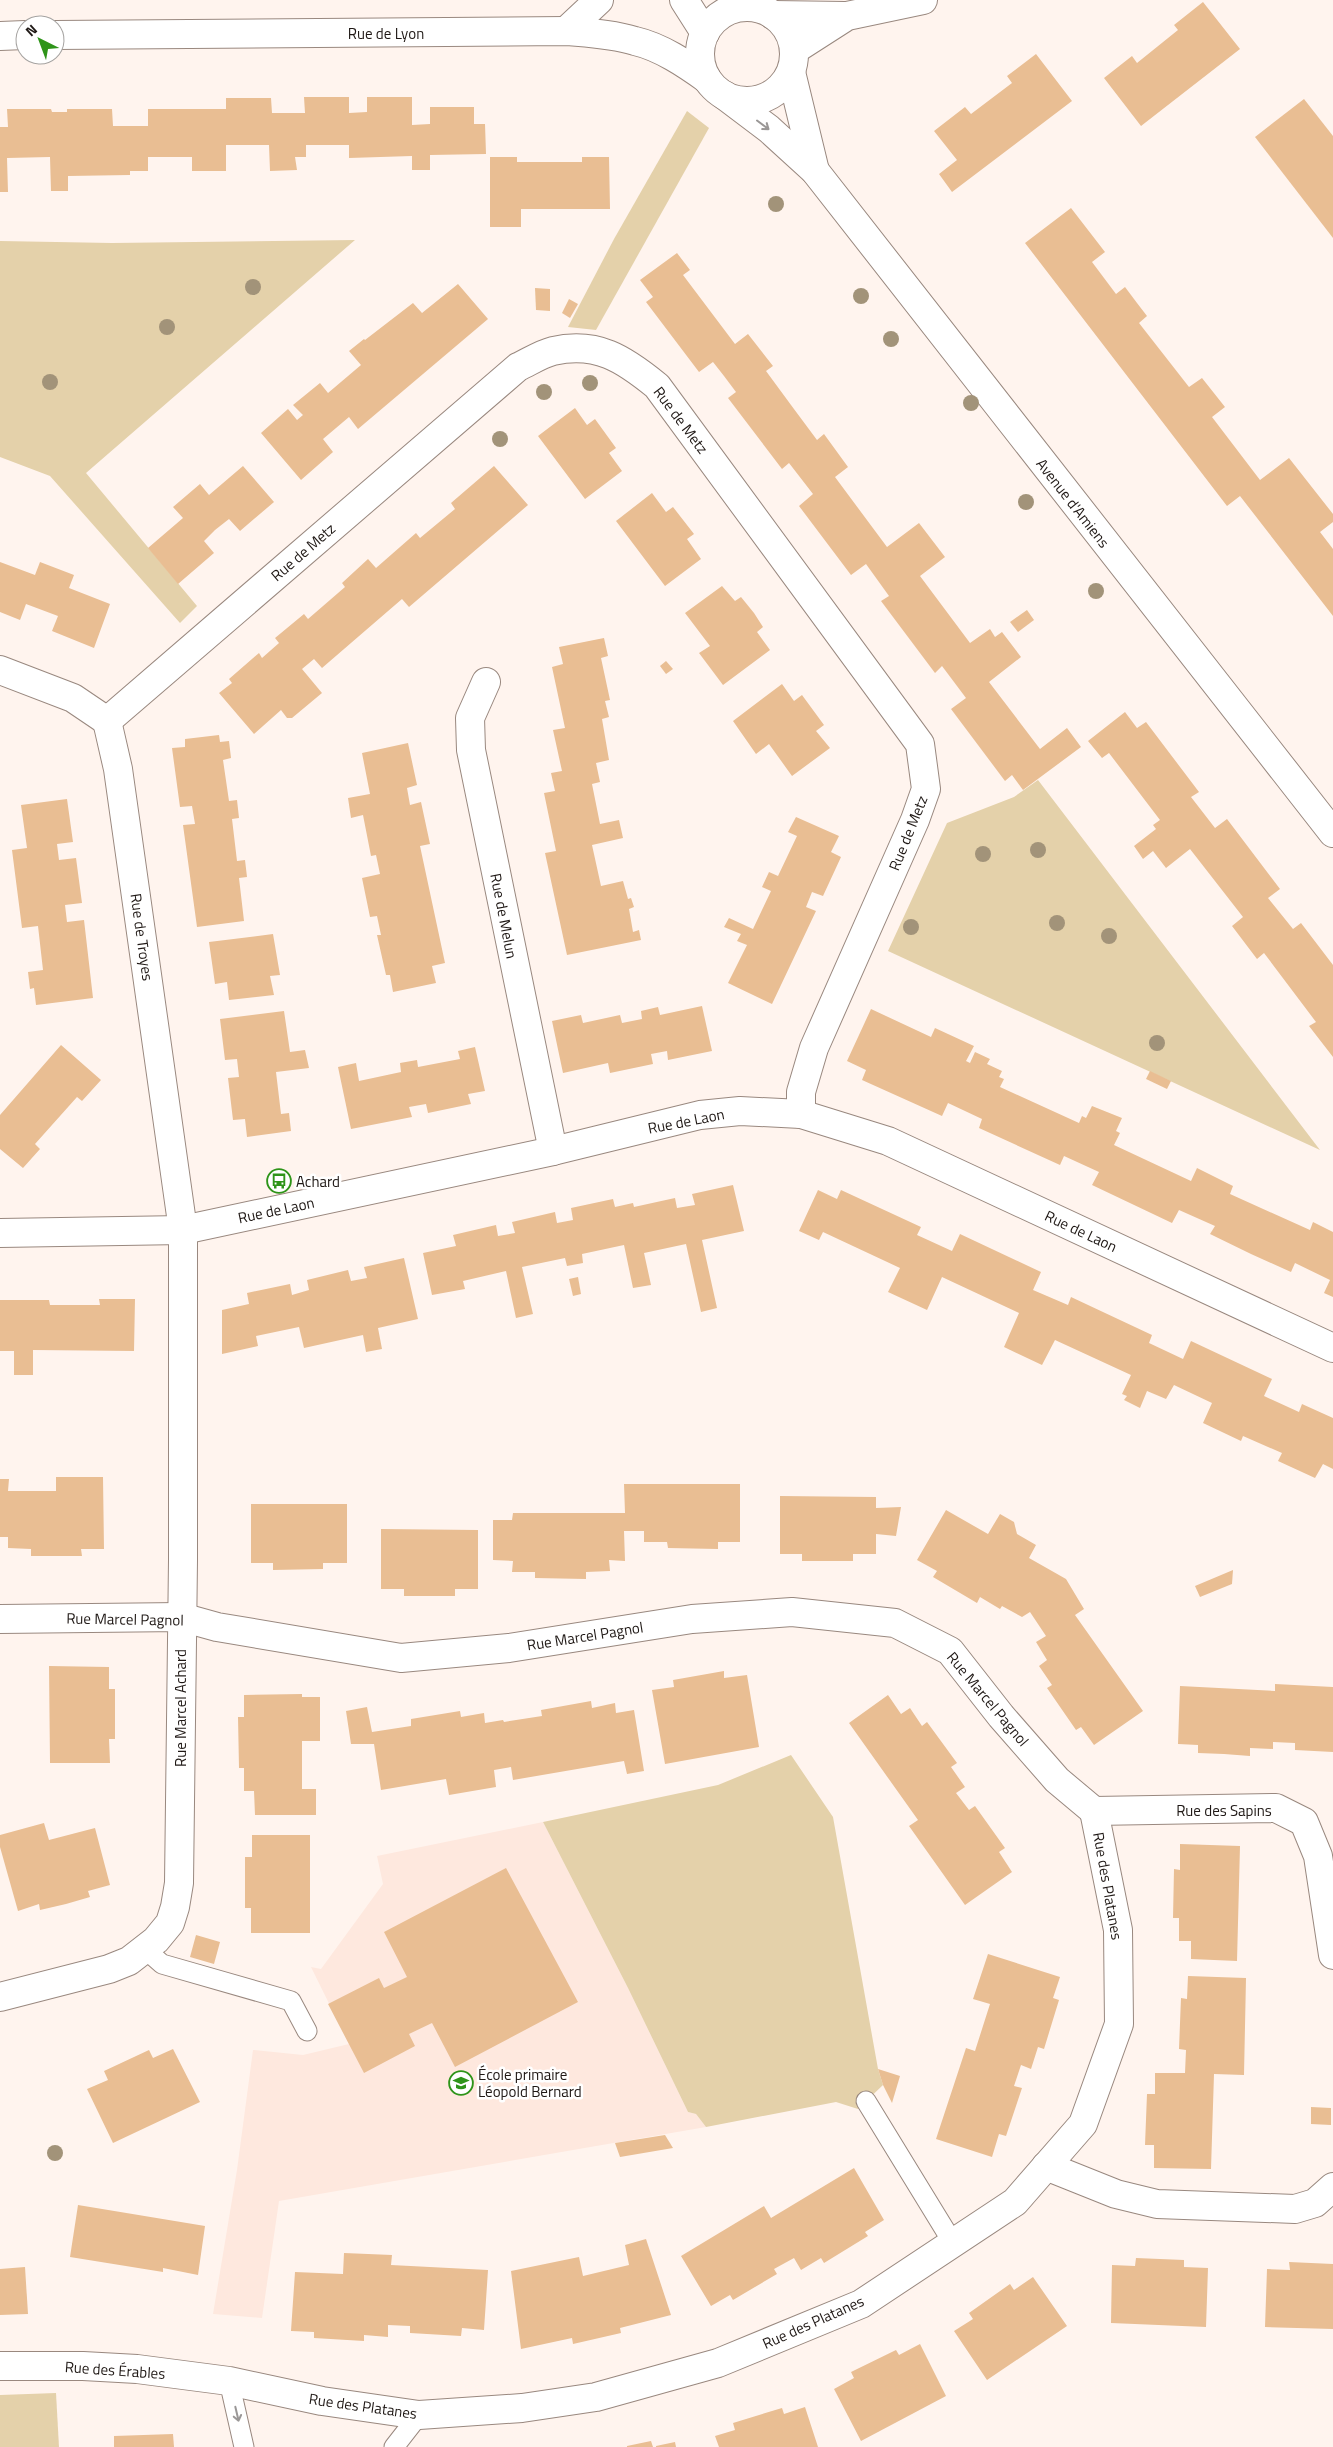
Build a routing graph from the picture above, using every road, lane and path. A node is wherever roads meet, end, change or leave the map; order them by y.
1 (599, 0) edge
2 (684, 0) edge
3 (923, 0) edge
4 (737, 4) edge
5 (773, 15) junction
6 (847, 16) junction
7 (566, 31) junction
8 (15, 35) edge
9 (65, 35) edge
10 (704, 35) junction
11 (0, 36) edge
12 (637, 41) junction
13 (792, 61) junction
14 (716, 87) junction
15 (815, 171) junction
16 (0, 670) edge
17 (486, 682) dead end
18 (107, 721) junction
19 (1333, 833) edge
20 (801, 1114) junction
21 (553, 1151) junction
22 (183, 1230) junction
23 (0, 1233) edge
24 (1333, 1348) edge
25 (181, 1617) junction
26 (0, 1619) edge
27 (1094, 1811) junction
28 (145, 1949) junction
29 (1333, 1954) edge
30 (0, 1997) edge
31 (307, 2030) dead end
32 (866, 2101) dead end
33 (1046, 2166) junction
34 (1333, 2187) edge
35 (953, 2243) junction
36 (0, 2366) edge
37 (229, 2381) junction
38 (420, 2415) junction
39 (244, 2447) edge
40 (394, 2447) edge

1 - 7 street
2 - 10 street
3 - 6 street
4 - 5 street
4 - 10 street
5 - 6 street
5 - 13 street
6 - 13 street
7 - 9 street, Rue de Lyon
7 - 12 street, Rue de Lyon
8 - 11 street
10 - 12 street
10 - 14 street
12 - 14 street, Rue de Lyon
13 - 14 street
13 - 15 street
14 -> 15 street, Rue de Lyon
15 - 19 street, Avenue d'Amiens
16 - 18 street
17 - 21 street, Rue de Melun
18 - 20 street, Rue de Metz
18 - 22 street, Rue de Troyes
20 - 21 street, Rue de Laon
20 - 24 street, Rue de Laon
21 - 22 street, Rue de Laon
22 - 23 street, Rue de Laon
22 - 25 street, Rue Marcel Achard
25 - 26 street, Rue Marcel Pagnol
25 - 27 street, Rue Marcel Pagnol
25 - 28 street, Rue Marcel Achard
27 - 29 street, Rue des Sapins
27 - 33 street, Rue des Platanes
28 - 30 street, Rue Marcel Achard
28 - 31 lane
32 - 35 lane
33 - 34 street
33 - 35 street, Rue des Platanes
35 - 38 street, Rue des Platanes
36 - 37 street, Rue des Érables
37 - 38 street, Rue des Platanes
37 -> 39 lane
38 - 40 lane

